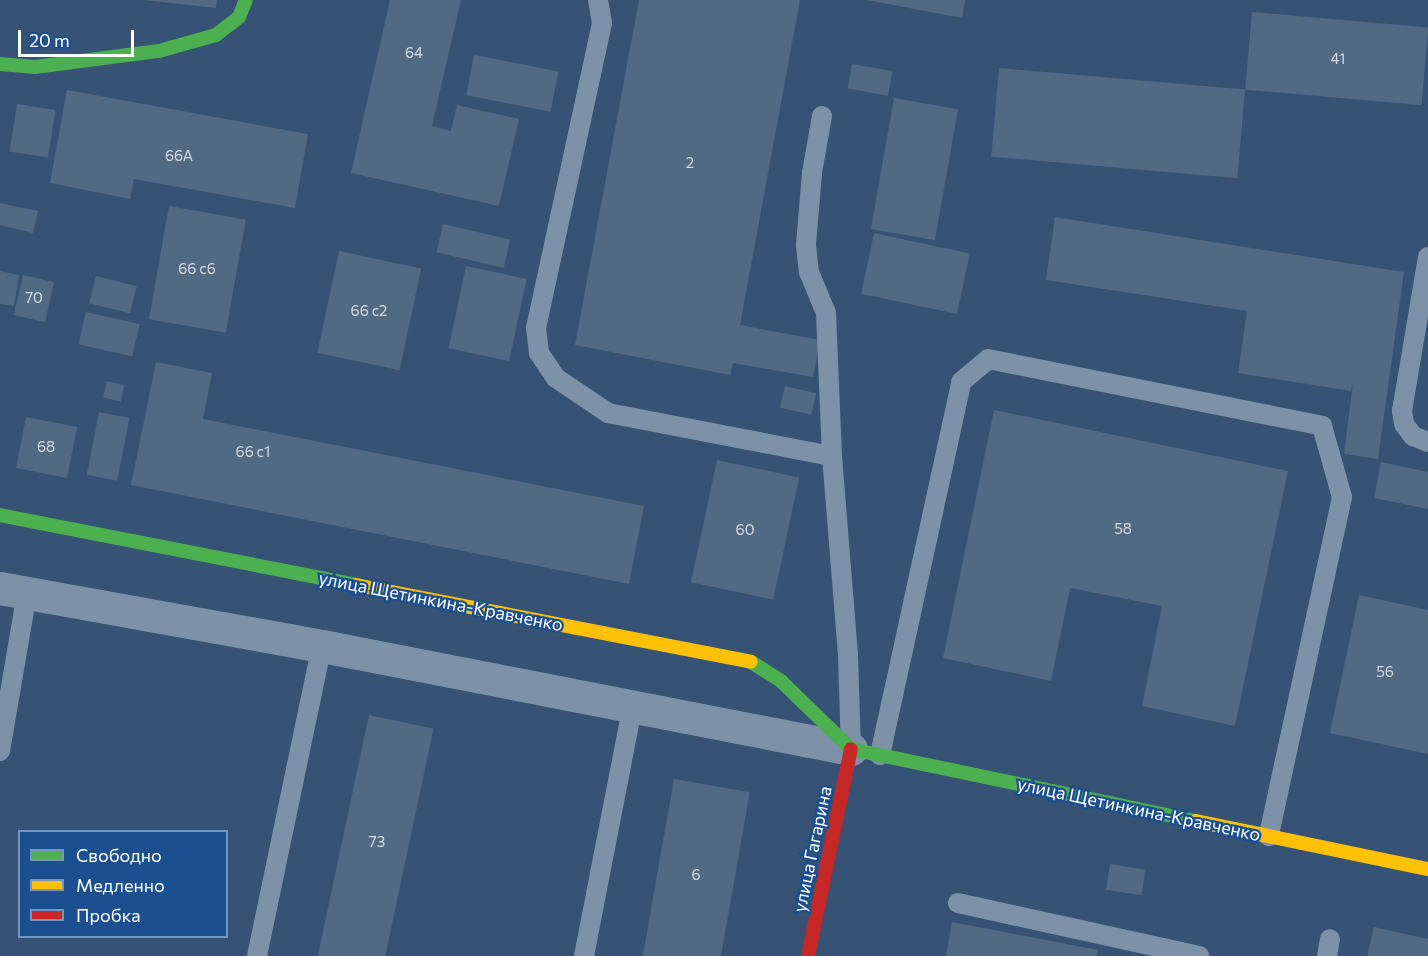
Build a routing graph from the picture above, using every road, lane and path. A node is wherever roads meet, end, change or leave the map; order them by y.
1 (246, 0) edge
2 (598, 0) edge
3 (0, 64) edge
4 (822, 116) dead end
5 (1428, 257) edge
6 (1428, 442) edge
7 (832, 456) junction
8 (0, 516) edge
9 (13, 590) edge
10 (322, 646) junction
11 (632, 708) junction
12 (0, 751) edge
13 (866, 752) junction
14 (1269, 836) junction
15 (1428, 869) edge
16 (958, 903) dead end
17 (257, 956) edge
18 (584, 956) edge
19 (808, 956) edge
20 (1199, 956) edge

1 - 3 street
2 - 7 lane
4 - 7 lane
5 - 6 lane
7 - 13 lane
8 - 13 street, улица Щетинкина-Кравченко
9 - 10 street, улица Щетинкина-Кравченко
9 - 12 lane
10 - 11 street, улица Щетинкина-Кравченко
10 - 17 lane
11 - 13 street, улица Щетинкина-Кравченко
11 - 18 lane
13 - 14 street, улица Щетинкина-Кравченко
13 - 14 lane
13 - 19 street, улица Гагарина
14 - 15 street, улица Щетинкина-Кравченко
16 - 20 lane

